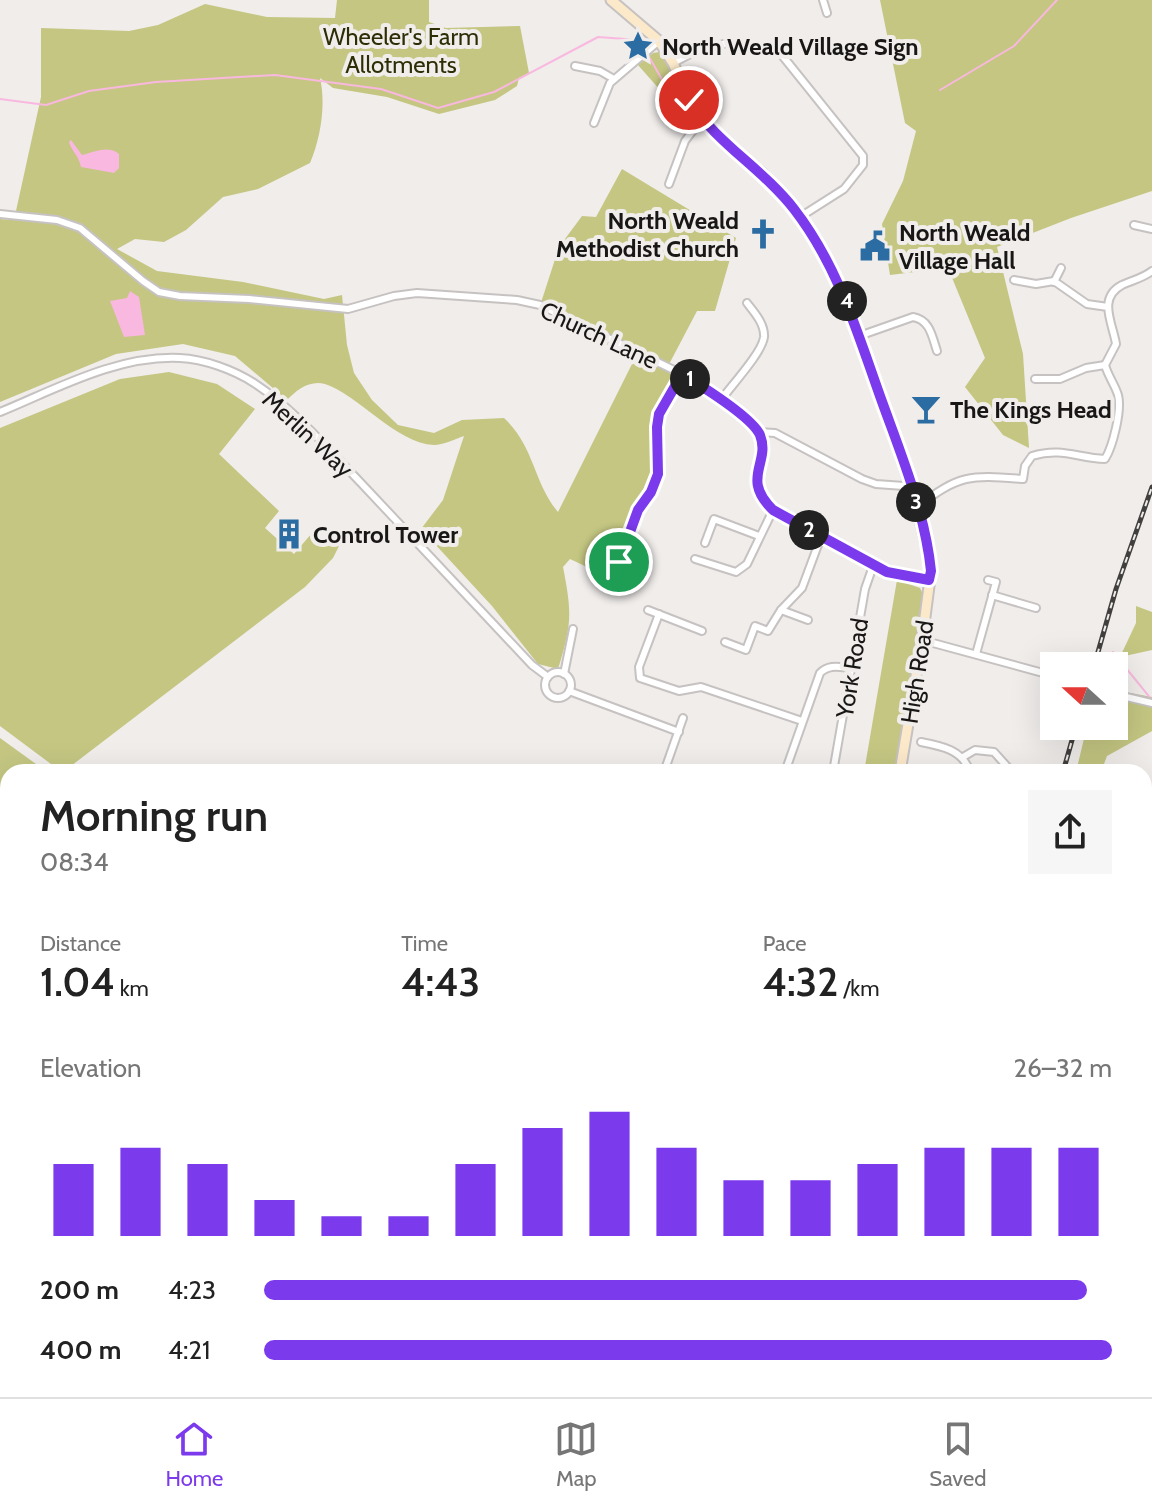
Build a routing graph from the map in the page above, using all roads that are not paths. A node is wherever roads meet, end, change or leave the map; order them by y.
1 (611, 0) edge
2 (823, 0) edge
3 (827, 13) dead end
4 (659, 41) junction
5 (727, 43) dead end
6 (781, 54) dead end
7 (673, 63) junction
8 (575, 66) dead end
9 (614, 79) junction
10 (664, 110) dead end
11 (701, 120) junction
12 (594, 123) dead end
13 (690, 131) junction
14 (669, 184) dead end
15 (0, 214) edge
16 (800, 217) junction
17 (1134, 225) dead end
18 (1152, 229) edge
19 (1061, 268) dead end
20 (1152, 271) edge
21 (1014, 280) dead end
22 (1054, 282) junction
23 (747, 303) dead end
24 (1108, 307) junction
25 (859, 336) junction
26 (937, 351) dead end
27 (1105, 365) junction
28 (682, 374) junction
29 (1035, 379) dead end
30 (721, 400) junction
31 (0, 412) edge
32 (758, 432) junction
33 (904, 486) dead end
34 (917, 507) junction
35 (773, 510) junction
36 (759, 536) junction
37 (821, 537) junction
38 (705, 543) dead end
39 (695, 559) dead end
40 (873, 566) junction
41 (612, 579) dead end
42 (929, 580) junction
43 (988, 580) dead end
44 (992, 595) junction
45 (1036, 608) dead end
46 (648, 610) dead end
47 (781, 610) junction
48 (659, 614) junction
49 (808, 620) dead end
50 (573, 629) dead end
51 (702, 631) dead end
52 (922, 640) junction
53 (725, 642) dead end
54 (976, 654) junction
55 (851, 668) junction
56 (1040, 672) edge
57 (564, 674) junction
58 (548, 677) junction
59 (569, 691) junction
60 (1128, 697) edge
61 (1152, 703) edge
62 (683, 718) dead end
63 (802, 721) junction
64 (679, 732) junction
65 (921, 742) dead end
66 (963, 757) junction
67 (667, 764) edge
68 (788, 764) edge
69 (834, 764) edge
70 (901, 764) edge
71 (966, 764) edge
72 (1005, 764) edge

1 - 4 main road, High Road
2 - 3 street
4 - 7 main road, High Road
4 - 9 street
5 - 7 street
6 - 16 street
7 - 11 main road, High Road
8 - 9 street
9 - 12 street
10 - 13 street
11 - 13 street
11 - 16 main road, High Road
13 - 14 street
15 - 28 street, Church Lane
16 - 25 main road, High Road
17 - 18 street
19 - 22 street
20 - 24 street
21 - 22 street
22 - 24 street
23 - 30 street
24 - 27 street
25 - 26 street
25 - 34 main road, High Road
27 - 29 street
27 - 34 street
28 - 30 street, Church Lane
28 - 41 street
30 - 32 street, Church Lane
31 - 58 street, Merlin Way
32 - 33 street, Church Lane
32 - 35 street
34 - 42 main road, High Road
35 - 36 street
35 - 37 street
36 - 38 street
36 - 39 street
37 - 40 street
37 - 47 street
40 - 42 street
40 - 55 street, York Road
42 - 52 main road, High Road
43 - 44 street
44 - 45 street
44 - 54 street
46 - 48 street
47 - 49 street
47 - 53 street
48 - 51 street
48 - 63 street
50 - 57 street
52 - 54 street
52 - 70 main road, High Road
54 - 56 street
55 - 63 street
55 - 69 street, York Road
57 - 58 street
57 - 59 street
58 - 59 street
59 - 64 street
60 - 61 street
62 - 64 street
63 - 68 street
64 - 67 street
65 - 66 street
66 - 71 street
66 - 72 street

